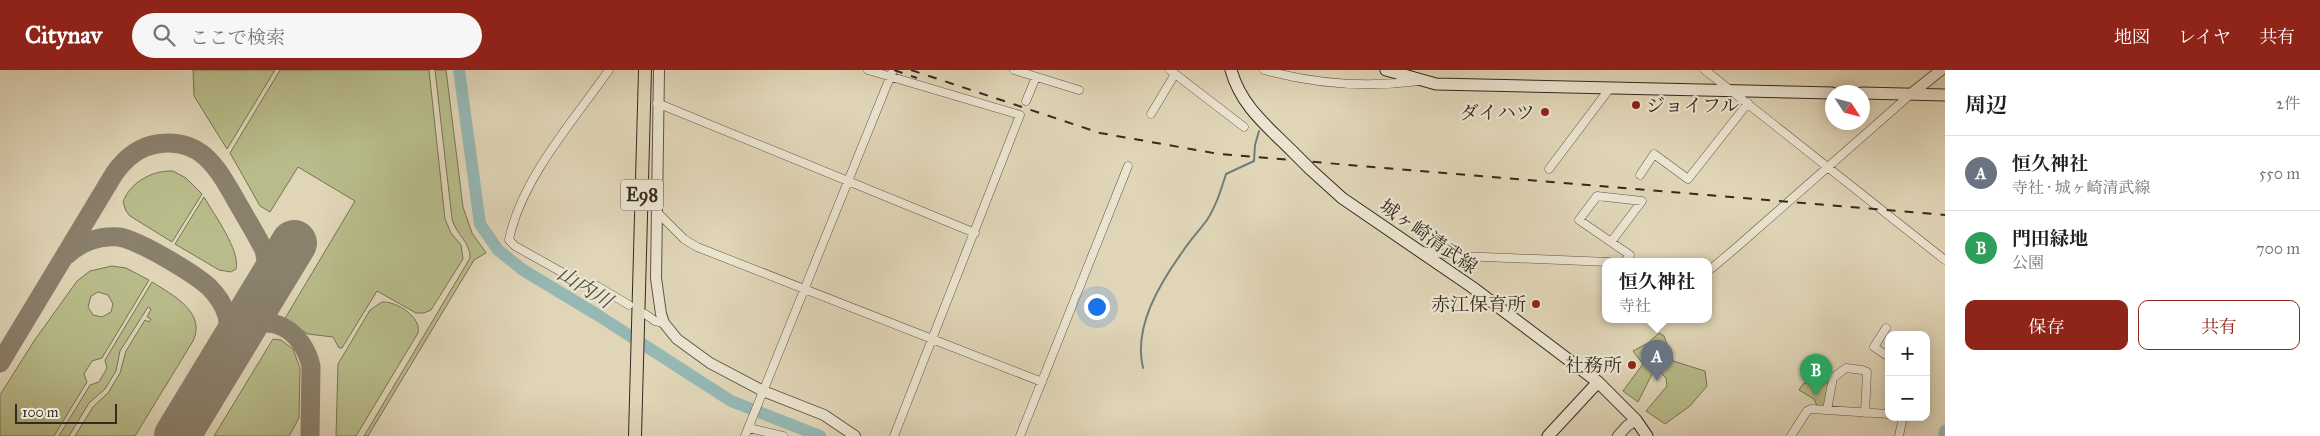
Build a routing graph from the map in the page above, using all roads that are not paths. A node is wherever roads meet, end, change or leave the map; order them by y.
1 (609, 70) edge
2 (645, 70) edge
3 (659, 70) edge
4 (868, 70) edge
5 (1014, 70) edge
6 (1231, 70) edge
7 (1264, 70) edge
8 (1386, 70) edge
9 (1705, 70) edge
10 (1941, 70) edge
11 (1172, 72) edge
12 (892, 74) edge
13 (1036, 77) junction
14 (1419, 81) junction
15 (1610, 88) junction
16 (1079, 90) dead end
17 (1733, 91) junction
18 (1825, 93) edge
19 (1870, 93) edge
20 (1911, 94) junction
21 (1945, 95) edge
22 (1026, 101) dead end
23 (657, 103) junction
24 (1748, 103) junction
25 (1151, 114) dead end
26 (1244, 126) dead end
27 (1128, 166) dead end
28 (1827, 167) junction
29 (1549, 169) dead end
30 (1640, 175) dead end
31 (847, 180) junction
32 (658, 213) junction
33 (976, 233) junction
34 (1611, 242) junction
35 (1420, 251) junction
36 (1627, 258) edge
37 (1945, 260) edge
38 (1602, 262) edge
39 (1712, 266) edge
40 (804, 289) junction
41 (629, 305) dead end
42 (642, 317) junction
43 (664, 323) junction
44 (1886, 328) dead end
45 (933, 340) junction
46 (1885, 354) edge
47 (1042, 382) junction
48 (1598, 382) junction
49 (761, 395) junction
50 (1828, 410) junction
51 (1865, 413) junction
52 (1885, 414) edge
53 (1636, 420) junction
54 (1902, 421) edge
55 (750, 425) junction
56 (635, 436) edge
57 (745, 436) edge
58 (783, 436) edge
59 (854, 436) edge
60 (894, 436) edge
61 (1020, 436) edge
62 (1548, 436) edge
63 (1618, 436) edge
64 (1647, 436) edge
65 (1792, 436) edge
66 (1899, 436) edge

1 - 41 street
2 - 42 main road, E98
3 - 23 street
4 - 12 street
5 - 13 street
6 - 35 main road, 城ヶ崎清武線, bridge
7 - 14 street
8 - 14 main road
9 - 17 street
10 - 20 street
11 - 25 street
11 - 26 street
12 - 31 street
12 - 33 street
13 - 16 street
13 - 22 street
14 - 15 main road
15 - 17 main road
15 - 29 street
17 - 18 main road
17 - 24 street
19 - 20 main road
20 - 21 main road
20 - 28 street
23 - 31 street
23 - 32 street
24 - 28 street
24 - 30 street
27 - 47 street
28 - 37 street
28 - 39 street
31 - 33 street
31 - 40 street
32 - 40 street
32 - 43 street
33 - 45 street
34 - 34 street
34 - 36 street
35 - 38 street
35 - 48 main road, 城ヶ崎清武線
40 - 45 street
40 - 49 street
42 - 43 street
42 - 56 main road, E98
43 - 49 street
44 - 46 street
45 - 47 street
45 - 60 street
47 - 61 street
48 - 53 main road, 城ヶ崎清武線
48 - 62 main road
49 - 55 street
49 - 59 street
50 - 51 street
50 - 51 street
50 - 65 street
51 - 52 street
53 - 63 street
53 - 64 main road, 城ヶ崎清武線
54 - 66 street
55 - 57 street
55 - 58 street

